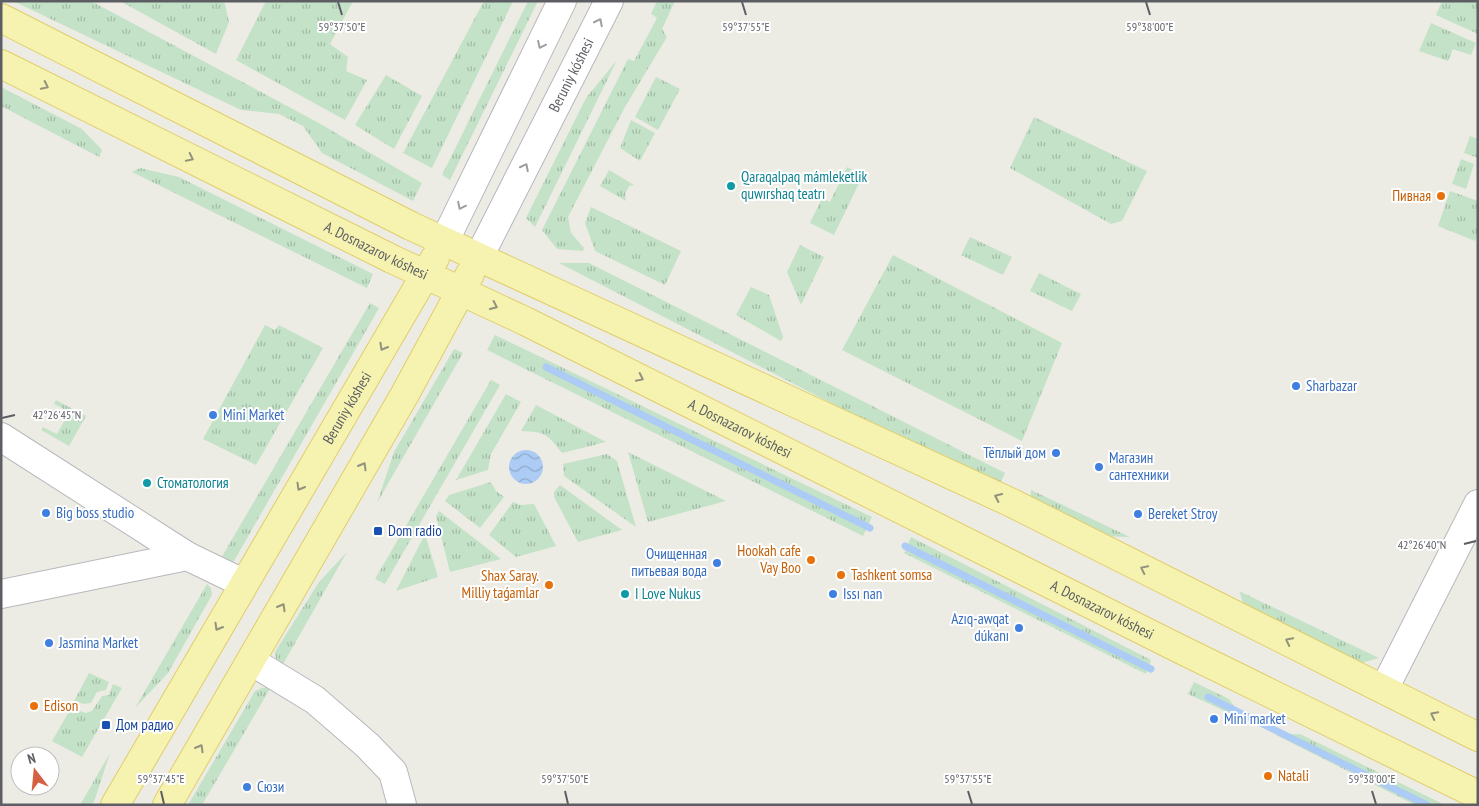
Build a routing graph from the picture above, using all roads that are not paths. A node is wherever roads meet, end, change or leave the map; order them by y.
1 (562, 1) edge
2 (609, 1) edge
3 (1, 18) edge
4 (1, 64) edge
5 (477, 174) junction
6 (512, 192) junction
7 (395, 218) junction
8 (445, 240) junction
9 (378, 252) junction
10 (479, 257) junction
11 (425, 274) junction
12 (539, 284) junction
13 (461, 291) junction
14 (525, 321) junction
15 (397, 322) junction
16 (435, 341) junction
17 (1, 437) edge
18 (1478, 504) edge
19 (187, 556) junction
20 (244, 583) junction
21 (1, 594) edge
22 (251, 661) junction
23 (1384, 689) junction
24 (1478, 737) edge
25 (1478, 795) edge
26 (115, 805) edge
27 (167, 805) edge
28 (402, 805) edge

1 -> 5 street, Beruniy kóshesi
6 -> 2 street, Beruniy kóshesi
3 - 7 main road
4 -> 9 main road, A. Dosnazarov kóshesi
5 - 6 street
5 -> 8 street, Beruniy kóshesi
6 - 10 street, Beruniy kóshesi
7 - 8 main road
7 - 9 main road
8 - 10 main road
8 - 11 main road, Beruniy kóshesi
9 - 11 main road, A. Dosnazarov kóshesi
10 - 12 main road
10 - 13 main road, Beruniy kóshesi
11 - 13 main road, A. Dosnazarov kóshesi
11 - 15 main road, Beruniy kóshesi
12 - 14 main road
23 -> 12 main road
13 -> 14 main road, A. Dosnazarov kóshesi
13 - 16 main road, Beruniy kóshesi
14 -> 25 main road, A. Dosnazarov kóshesi
15 - 16 main road
15 -> 20 main road, Beruniy kóshesi
22 -> 16 main road, Beruniy kóshesi
17 - 19 street
18 - 23 street
19 - 20 street
19 - 21 street
20 -> 26 main road, Beruniy kóshesi
27 -> 22 main road, Beruniy kóshesi
22 - 28 street
24 -> 23 main road

